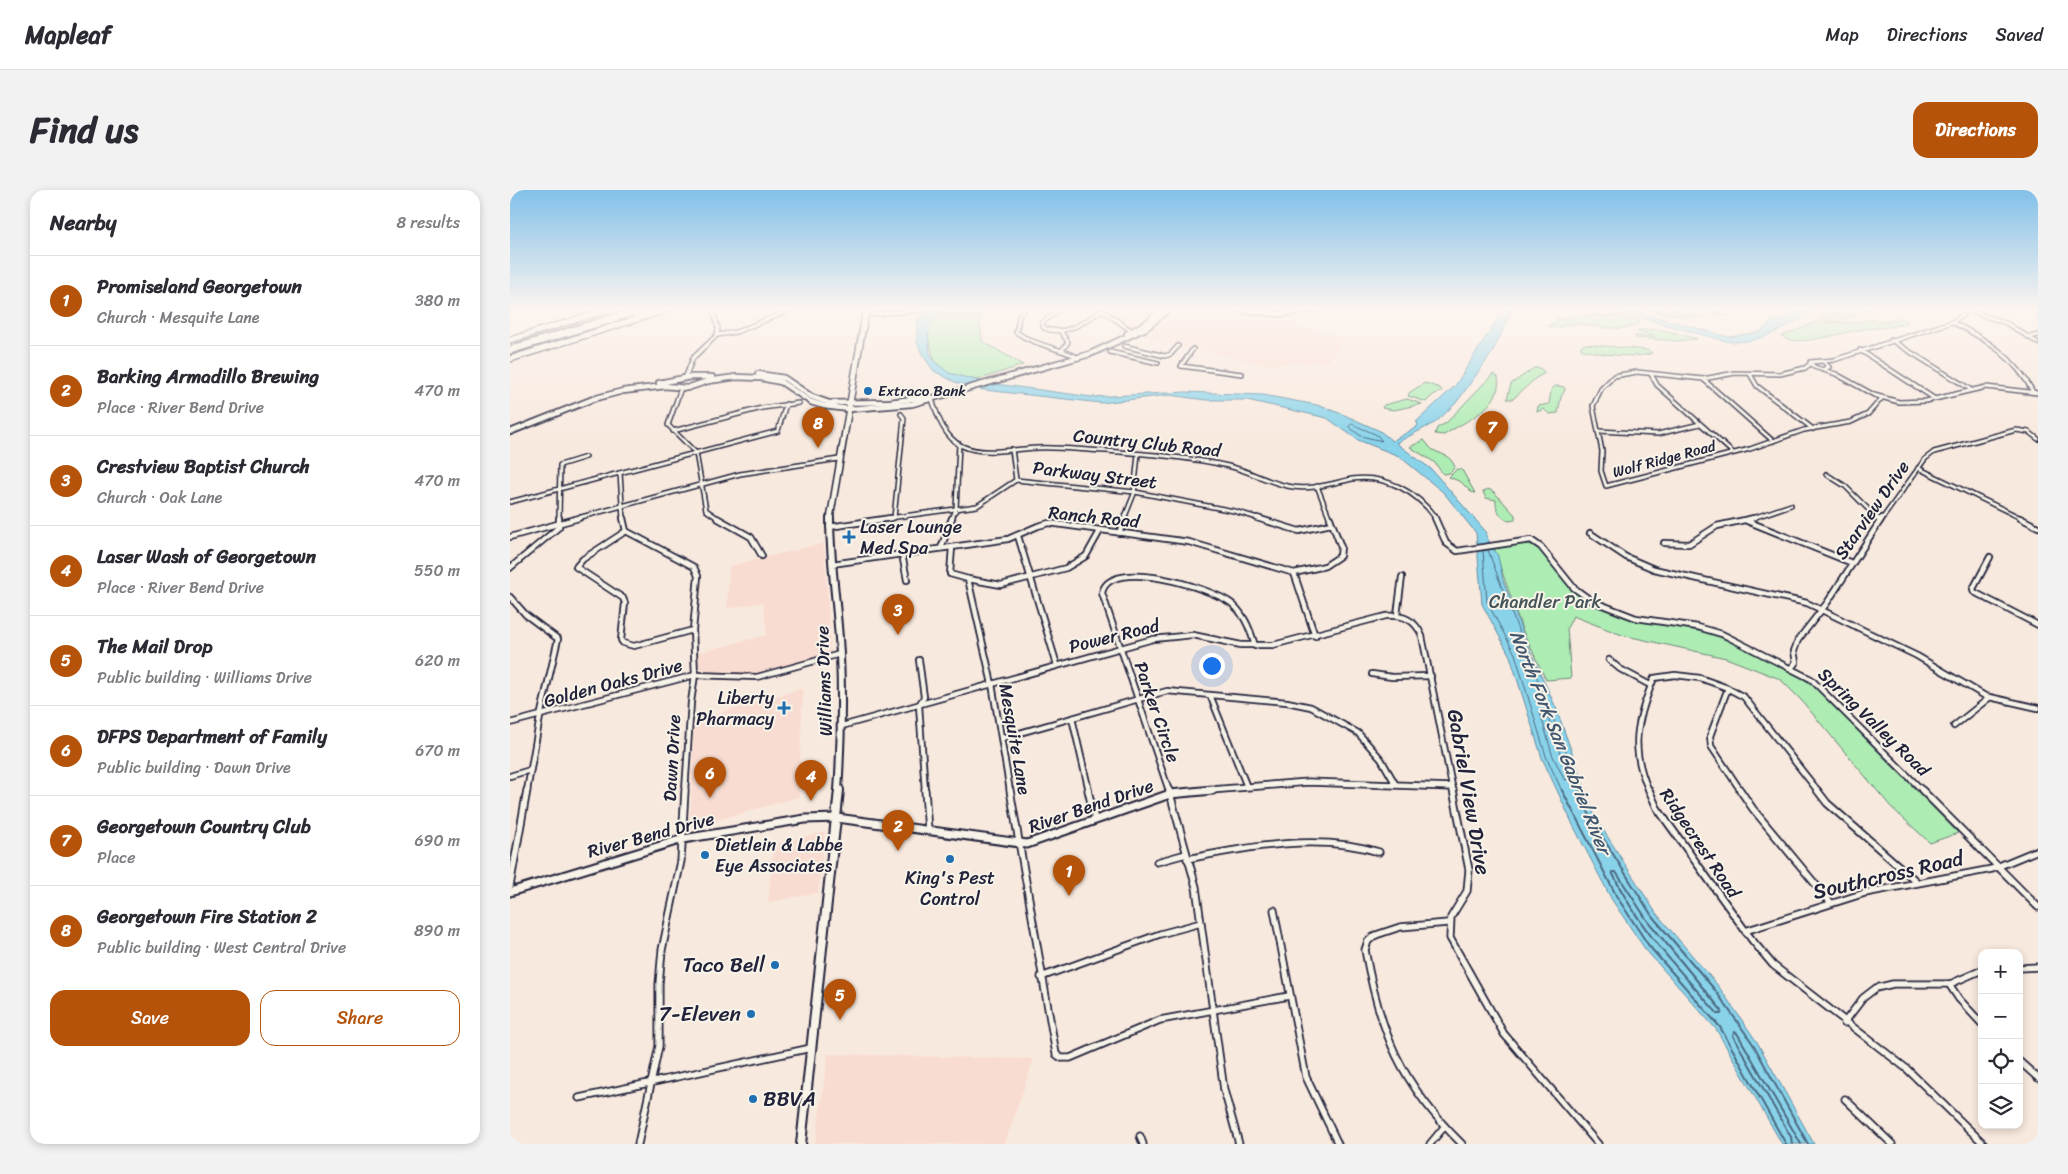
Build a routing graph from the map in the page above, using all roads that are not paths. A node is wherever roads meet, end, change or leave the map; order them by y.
1 (527, 354) edge
2 (698, 354) edge
3 (858, 354) edge
4 (1064, 354) edge
5 (1070, 354) edge
6 (1081, 354) edge
7 (1087, 354) edge
8 (1115, 354) edge
9 (1132, 354) edge
10 (1190, 354) edge
11 (1851, 354) edge
12 (1865, 354) edge
13 (1913, 354) edge
14 (2004, 354) edge
15 (1075, 356) junction
16 (1129, 358) junction
17 (510, 359) edge
18 (1065, 359) junction
19 (1834, 360) junction
20 (1822, 361) junction
21 (1158, 363) dead end
22 (1810, 364) junction
23 (1828, 366) junction
24 (1805, 368) junction
25 (1817, 368) junction
26 (1824, 369) junction
27 (1834, 373) junction
28 (1242, 374) dead end
29 (1651, 374) junction
30 (1750, 374) junction
31 (698, 378) junction
32 (683, 379) junction
33 (1704, 379) junction
34 (697, 384) junction
35 (679, 388) junction
36 (623, 389) junction
37 (1970, 389) junction
38 (2032, 392) junction
39 (2038, 393) edge
40 (931, 398) junction
41 (1882, 398) junction
42 (1935, 399) junction
43 (800, 403) dead end
44 (786, 404) junction
45 (850, 406) junction
46 (902, 414) dead end
47 (1700, 424) junction
48 (1813, 429) junction
49 (510, 431) edge
50 (673, 431) junction
51 (1598, 432) junction
52 (2038, 440) edge
53 (1773, 441) junction
54 (959, 444) junction
55 (1012, 449) junction
56 (1732, 452) junction
57 (696, 453) junction
58 (1138, 454) junction
59 (586, 457) dead end
60 (839, 459) junction
61 (1918, 468) junction
62 (620, 473) junction
63 (1826, 474) dead end
64 (1016, 480) junction
65 (701, 484) junction
66 (1317, 486) junction
67 (560, 490) junction
68 (1134, 492) junction
69 (510, 502) edge
70 (1791, 505) dead end
71 (622, 506) junction
72 (956, 510) junction
73 (894, 518) junction
74 (1746, 521) junction
75 (1880, 521) junction
76 (560, 523) junction
77 (1331, 524) junction
78 (829, 527) junction
79 (2038, 527) edge
80 (626, 531) junction
81 (1100, 531) junction
82 (1119, 533) junction
83 (1590, 533) dead end
84 (1018, 536) junction
85 (510, 537) edge
86 (1531, 540) joint
87 (1664, 542) dead end
88 (952, 547) junction
89 (941, 548) junction
90 (902, 554) junction
91 (762, 556) dead end
92 (1990, 557) dead end
93 (1852, 563) junction
94 (832, 564) junction
95 (510, 568) edge
96 (1294, 573) junction
97 (1402, 577) dead end
98 (1031, 578) junction
99 (968, 579) junction
100 (907, 580) dead end
101 (510, 597) edge
102 (1822, 610) junction
103 (1397, 615) junction
104 (2038, 625) edge
105 (693, 630) junction
106 (1315, 636) junction
107 (1254, 646) junction
108 (1121, 648) junction
109 (840, 654) junction
110 (919, 660) dead end
111 (1609, 660) dead end
112 (1057, 666) junction
113 (1792, 667) junction
114 (1372, 674) dead end
115 (695, 675) junction
116 (1431, 676) junction
117 (992, 684) junction
118 (1650, 685) junction
119 (1728, 688) junction
120 (1210, 695) junction
121 (1138, 698) junction
122 (1989, 698) junction
123 (919, 705) junction
124 (2038, 708) edge
125 (540, 717) junction
126 (1072, 718) junction
127 (510, 723) edge
128 (842, 726) junction
129 (1954, 726) dead end
130 (1002, 738) junction
131 (530, 770) junction
132 (510, 776) edge
133 (1396, 786) junction
134 (1247, 787) junction
135 (1452, 788) junction
136 (1170, 794) junction
137 (837, 818) junction
138 (1096, 820) junction
139 (928, 831) junction
140 (683, 839) junction
141 (1018, 844) junction
142 (2038, 850) edge
143 (1379, 852) dead end
144 (1187, 856) junction
145 (1157, 862) dead end
146 (1999, 867) junction
147 (1917, 882) junction
148 (510, 886) edge
149 (510, 892) edge
150 (1831, 903) junction
151 (2038, 907) edge
152 (1274, 910) dead end
153 (1201, 923) junction
154 (1448, 923) junction
155 (1745, 931) junction
156 (2038, 967) edge
157 (2023, 968) edge
158 (1978, 970) edge
159 (1041, 977) junction
160 (1949, 984) junction
161 (1289, 996) junction
162 (1212, 1010) junction
163 (1978, 1020) edge
164 (1844, 1023) junction
165 (811, 1048) junction
166 (2023, 1065) edge
167 (2038, 1078) edge
168 (651, 1083) junction
169 (578, 1098) dead end
170 (1845, 1099) dead end
171 (1444, 1127) junction
172 (1140, 1136) dead end
173 (638, 1144) edge
174 (801, 1144) edge
175 (1143, 1144) edge
176 (1238, 1144) edge
177 (1338, 1144) edge
178 (1430, 1144) edge
179 (1462, 1144) edge
180 (1598, 1144) edge
181 (1892, 1144) edge
182 (1984, 1144) edge

1 - 17 main road
2 - 32 street
3 - 45 main road, Williams Drive
4 - 18 street
5 - 15 street
6 - 15 street
7 - 40 street
8 - 16 street
9 - 16 street
10 - 28 street
11 - 19 street
12 - 42 street
13 - 37 street
14 - 38 street
15 - 18 street
16 - 21 street
18 - 40 street
19 - 20 street
19 - 23 street
20 - 22 street
20 - 23 street
22 - 24 street, Wolf Ridge Road
22 - 25 street
23 - 26 street
23 - 27 street
24 - 25 street
24 - 30 street, Wolf Ridge Road
25 - 26 street
26 - 27 street
27 - 41 street
29 - 33 street, Wolf Ridge Road
29 - 47 street
29 - 51 street, Wolf Ridge Road
30 - 33 street, Wolf Ridge Road
30 - 48 street
31 - 32 street
31 - 34 street
31 - 45 street
32 - 35 street
32 - 36 street
33 - 53 street
34 - 35 street
34 - 45 street
35 - 36 street
35 - 50 street
36 - 49 street
37 - 38 street
37 - 42 street
38 - 39 street
40 - 45 street
40 - 54 street
41 - 42 street
41 - 48 street, Wolf Ridge Road
43 - 44 street
44 - 50 street
44 - 57 street
45 - 60 main road, Williams Drive
46 - 73 street
47 - 51 street
47 - 56 street
48 - 53 street, Wolf Ridge Road
50 - 57 street
51 - 56 street, Wolf Ridge Road
52 - 61 street, Starview Drive
53 - 56 street, Wolf Ridge Road
54 - 55 street, Country Club Road
54 - 72 street
55 - 58 street, Country Club Road
55 - 64 street
57 - 62 street
57 - 65 street
58 - 66 street, Country Club Road
58 - 68 street
59 - 67 street
60 - 65 street
60 - 78 main road, Williams Drive
61 - 75 street, Starview Drive
61 - 79 street
62 - 67 street
62 - 71 street
63 - 75 street
64 - 68 street, Parkway Street
64 - 72 street, Parkway Street
65 - 71 street
65 - 91 street
66 - 77 street
66 - 86 street, Country Club Road
67 - 69 street
67 - 76 street
68 - 77 street, Parkway Street
68 - 82 street
70 - 74 street
71 - 76 street
71 - 80 street
72 - 73 street, Parkway Street
72 - 89 street
73 - 78 street, Parkway Street
74 - 87 street
74 - 93 street
75 - 93 street, Starview Drive
76 - 85 street
76 - 95 street
77 - 96 street
78 - 94 main road, Williams Drive
80 - 105 street, Dawn Drive
80 - 105 street
81 - 82 street, Ranch Road
81 - 84 street, Ranch Road
81 - 98 street
82 - 96 street, Ranch Road
83 - 102 street
84 - 88 street, Ranch Road
84 - 98 street
86 - 113 street, Spring Valley Road
88 - 89 street, Ranch Road
88 - 99 street
89 - 90 street, Ranch Road
90 - 94 street, Ranch Road
90 - 100 street
92 - 104 street
93 - 102 street, Starview Drive
94 - 109 main road, Williams Drive
96 - 106 street
97 - 103 street
98 - 99 street
98 - 112 street
99 - 117 street, Mesquite Lane
101 - 125 street
102 - 113 street, Starview Drive
102 - 122 street
103 - 106 street, Power Road
103 - 116 street, Gabriel View Drive
105 - 115 street, Dawn Drive
106 - 107 street, Power Road
107 - 108 street, Power Road
107 - 108 street, Parker Circle
108 - 112 street, Power Road
108 - 121 street, Parker Circle
109 - 115 street, Golden Oaks Drive
109 - 128 main road, Williams Drive
110 - 123 street
111 - 118 street
112 - 117 street, Power Road
113 - 146 street, Spring Valley Road
114 - 116 street
115 - 125 street, Golden Oaks Drive
115 - 140 street, Dawn Drive
116 - 135 street, Gabriel View Drive
117 - 123 street, Power Road
117 - 130 street, Mesquite Lane
118 - 119 street
118 - 155 street, Ridgecrest Road
119 - 147 street
119 - 150 street
120 - 121 street
120 - 133 street
120 - 134 street
121 - 126 street
121 - 136 street, Parker Circle
122 - 124 street
122 - 129 street
123 - 128 street, Power Road
123 - 139 street
125 - 127 street, Golden Oaks Drive
125 - 131 street
126 - 130 street
126 - 138 street
128 - 137 main road, Williams Drive
130 - 141 street, Mesquite Lane
131 - 132 street
131 - 148 street
133 - 134 street, River Bend Drive
133 - 135 street, River Bend Drive
134 - 136 street, River Bend Drive
135 - 154 street, Gabriel View Drive
136 - 138 street, River Bend Drive
136 - 144 street, Parker Circle
137 - 139 street, River Bend Drive
137 - 140 street, River Bend Drive
137 - 165 main road, Williams Drive
138 - 141 street, River Bend Drive
139 - 141 street, River Bend Drive
140 - 149 street, River Bend Drive
140 - 168 street, Dawn Drive
141 - 159 street, Mesquite Lane
142 - 146 street, Southcross Road
143 - 144 street
144 - 145 street
144 - 153 street, Parker Circle
146 - 147 street, Southcross Road
146 - 151 street, Spring Valley Road
147 - 150 street, Southcross Road
150 - 155 street, Southcross Road
152 - 161 street
153 - 159 street
153 - 162 street, Parker Circle
154 - 171 street
154 - 180 street
155 - 164 street, Ridgecrest Road
156 - 157 street
158 - 160 street
159 - 162 street, Mesquite Lane
160 - 163 street
160 - 164 street
161 - 162 street
161 - 177 street
162 - 176 street, Parker Circle
164 - 182 street, Ridgecrest Road
165 - 168 street
165 - 174 main road, Williams Drive
166 - 167 street
168 - 169 street
168 - 173 street, Dawn Drive
170 - 181 street
171 - 178 street
171 - 179 street
172 - 175 street

